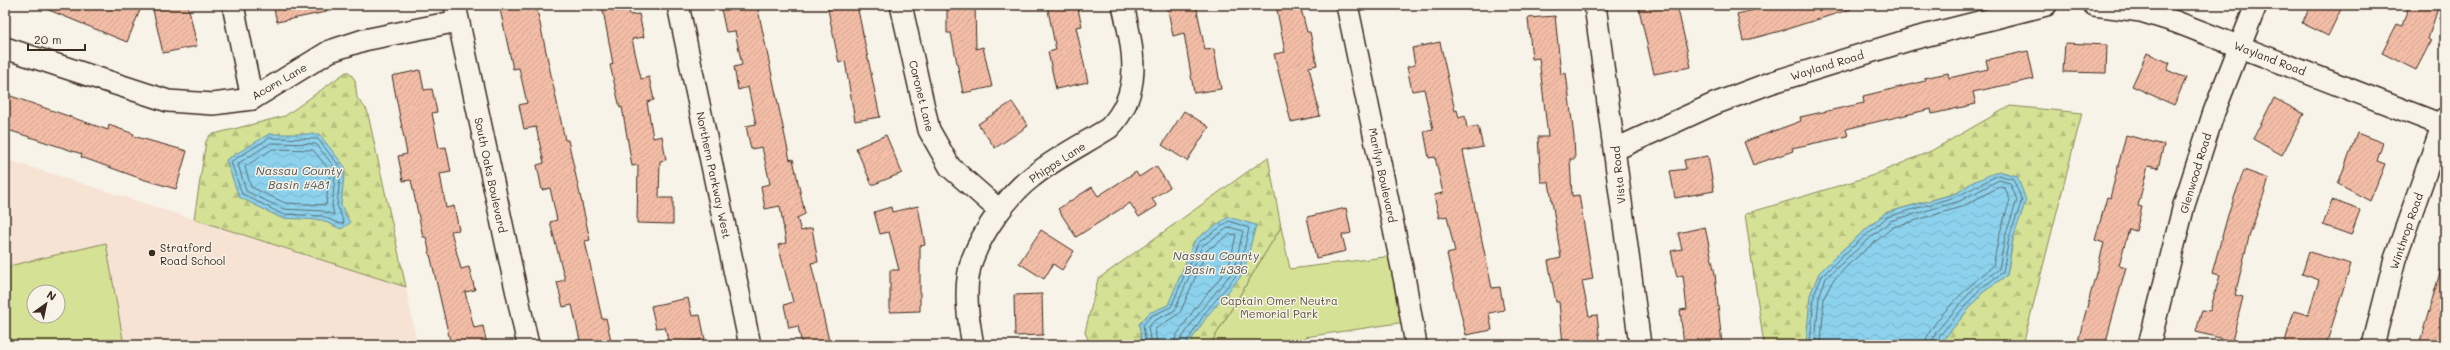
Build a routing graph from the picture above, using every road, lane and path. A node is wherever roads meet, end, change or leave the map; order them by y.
1 (233, 5) edge
2 (678, 5) edge
3 (901, 5) edge
4 (1123, 5) edge
5 (1347, 5) edge
6 (1595, 5) edge
7 (2046, 5) edge
8 (2094, 5) edge
9 (2256, 5) edge
10 (456, 13) edge
11 (2240, 47) junction
12 (5, 48) edge
13 (252, 99) junction
14 (2444, 122) edge
15 (1616, 149) junction
16 (999, 210) junction
17 (528, 345) edge
18 (750, 345) edge
19 (973, 345) edge
20 (1416, 345) edge
21 (1640, 345) edge
22 (2148, 345) edge
23 (2373, 345) edge

1 - 13 street
2 - 18 street, Northern Parkway West
3 - 16 street, Coronet Lane
4 - 16 street, Phipps Lane
5 - 20 street, Marilyn Boulevard
6 - 15 street, Vista Road
7 - 15 street, Wayland Road
8 - 11 street, Wayland Road
9 - 11 street, Glenwood Road
10 - 13 street, Acorn Lane
10 - 17 street, South Oaks Boulevard
11 - 14 street, Wayland Road
11 - 22 street, Glenwood Road
12 - 13 street, Acorn Lane
14 - 23 street, Winthrop Road
15 - 21 street, Vista Road
16 - 19 street, Phipps Lane

